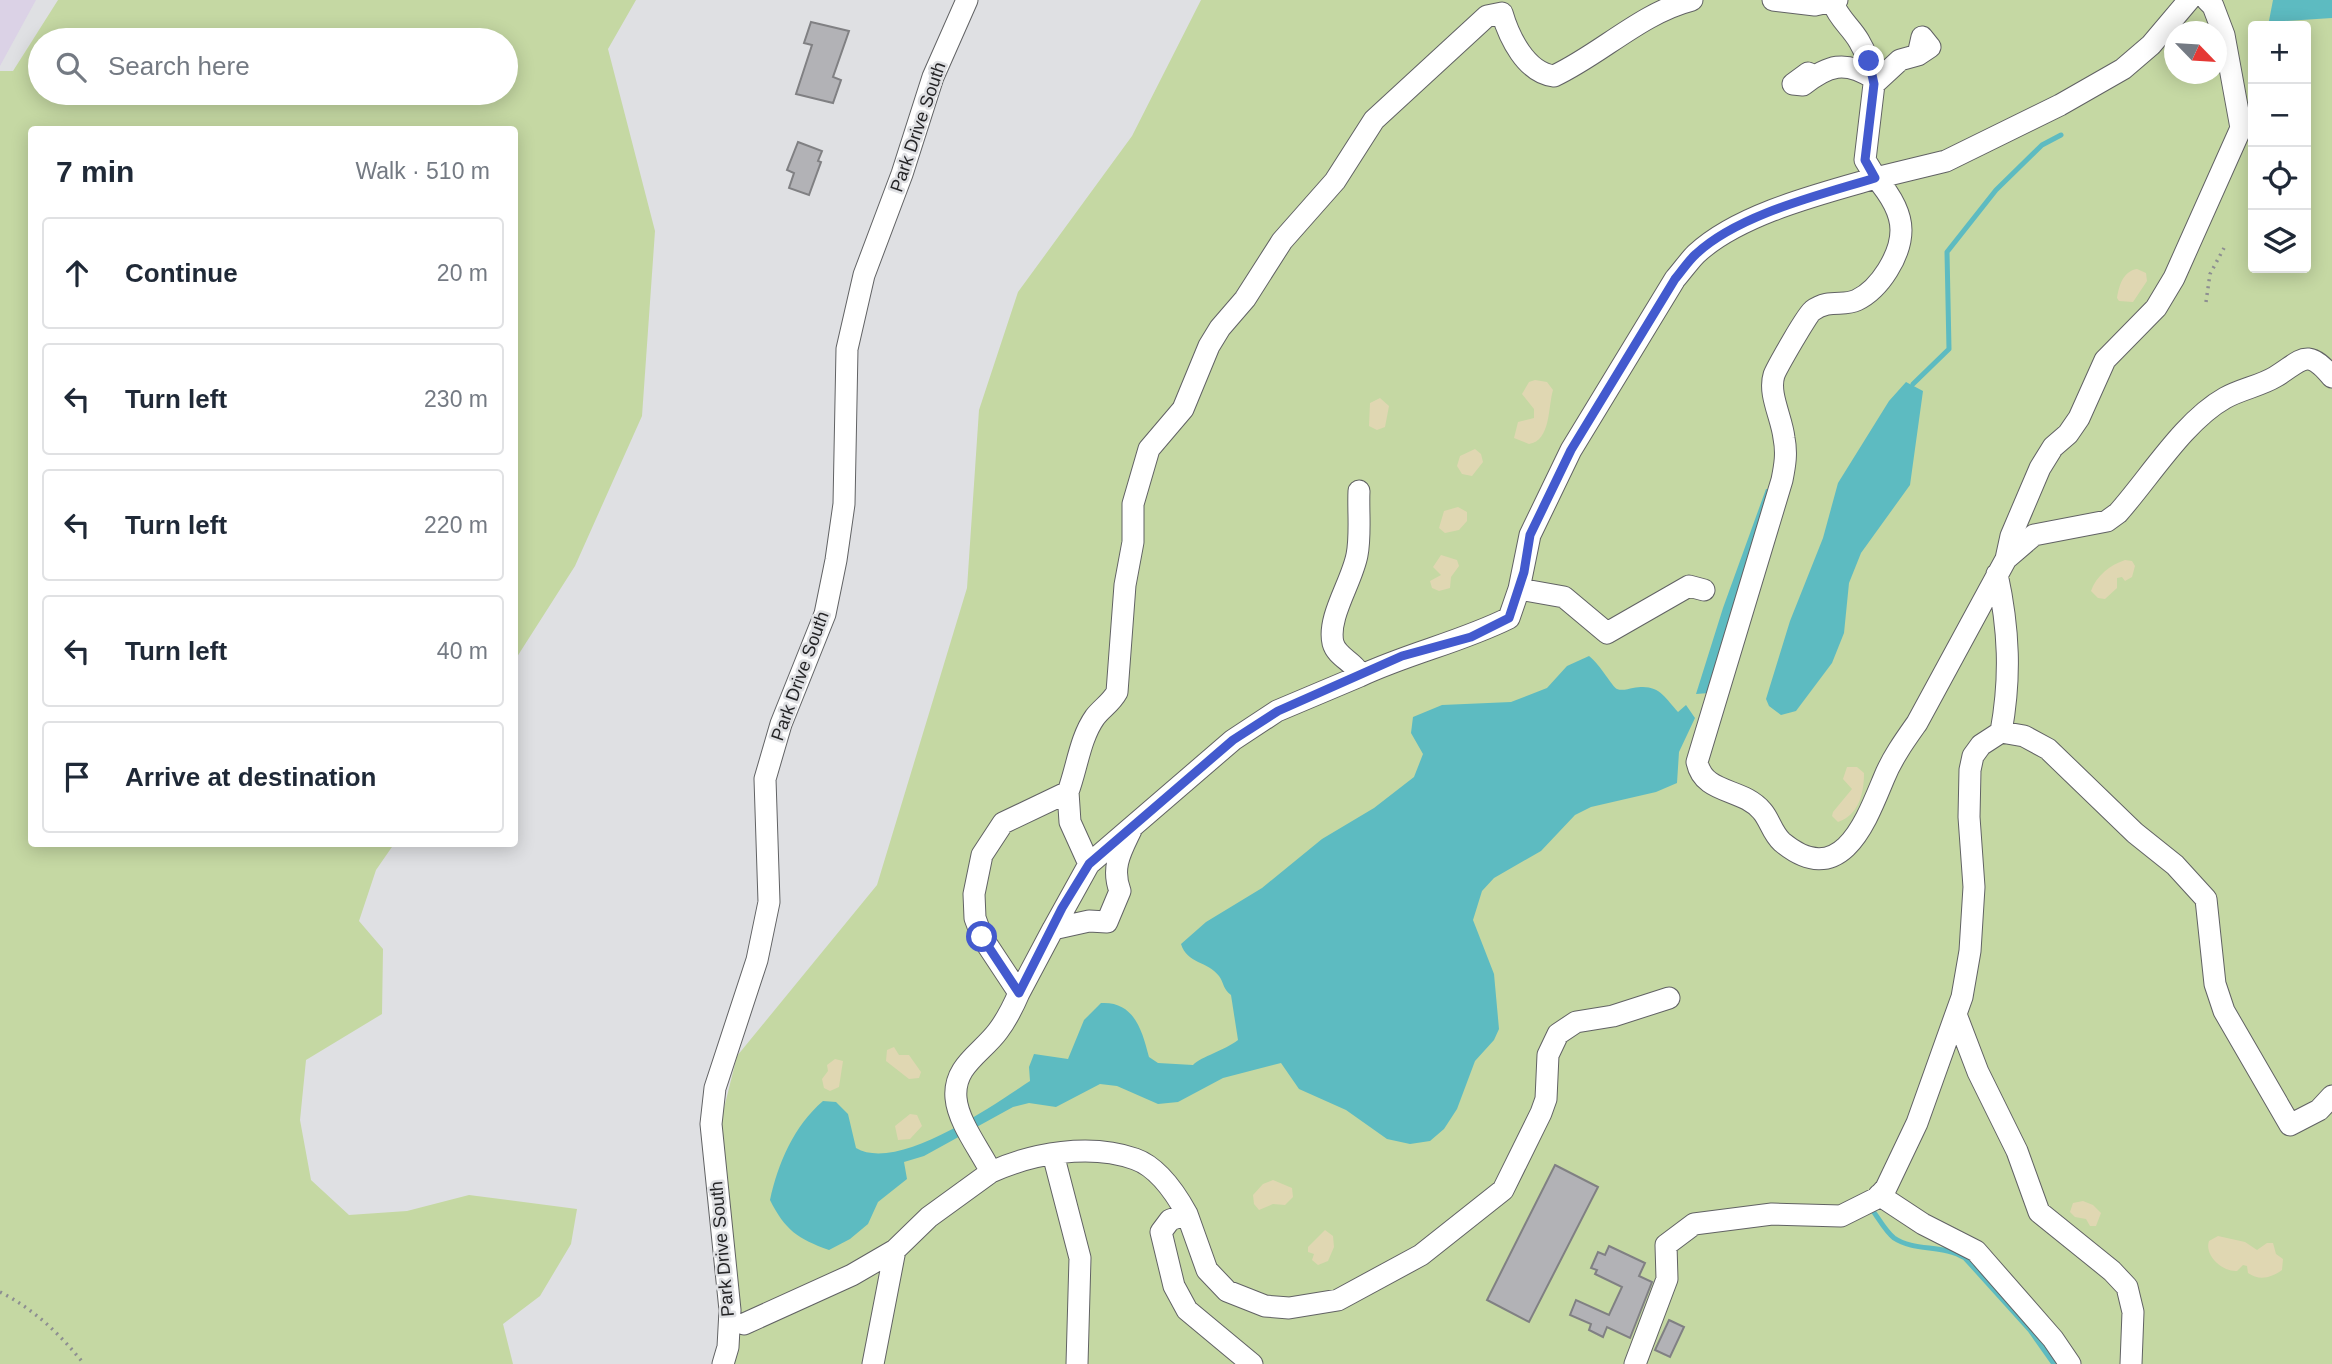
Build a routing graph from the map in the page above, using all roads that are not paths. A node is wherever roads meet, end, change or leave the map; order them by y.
1 (967, 0) edge
2 (1692, 0) edge
3 (1773, 0) edge
4 (2189, 0) edge
5 (2207, 0) edge
6 (1835, 1) edge
7 (1918, 55) dead end
8 (1808, 73) dead end
9 (1874, 81) junction
10 (1875, 178) junction
11 (2332, 377) edge
12 (1359, 491) dead end
13 (2001, 567) junction
14 (1519, 589) junction
15 (1704, 590) dead end
16 (1360, 676) junction
17 (2001, 732) junction
18 (1068, 792) junction
19 (1135, 822) junction
20 (1089, 864) junction
21 (1053, 929) junction
22 (1019, 993) junction
23 (1669, 998) dead end
24 (1957, 1017) junction
25 (2332, 1096) edge
26 (1053, 1154) junction
27 (991, 1172) junction
28 (1879, 1195) junction
29 (1187, 1214) junction
30 (895, 1250) junction
31 (744, 1324) dead end
32 (723, 1364) edge
33 (873, 1364) edge
34 (1077, 1364) edge
35 (1252, 1364) edge
36 (1634, 1364) edge
37 (2070, 1364) edge
38 (2132, 1364) edge

1 - 32 street, Park Drive South
2 - 18 street
3 - 6 street
4 - 10 street
5 - 13 street
6 - 9 street
7 - 9 street
8 - 9 street
9 - 10 street
10 - 13 street
10 - 14 street
11 - 13 street
12 - 16 street
13 - 17 street
14 - 15 street
14 - 16 street
16 - 19 street
17 - 24 street
17 - 25 street
18 - 20 street
18 - 22 street
19 - 20 street
19 - 21 street
20 - 21 street
21 - 22 street
22 - 27 street
23 - 29 street
24 - 28 street
24 - 38 street
26 - 27 street
26 - 29 street
26 - 34 street
27 - 30 street
28 - 36 street
28 - 37 street
29 - 35 street
30 - 31 street
30 - 33 street

